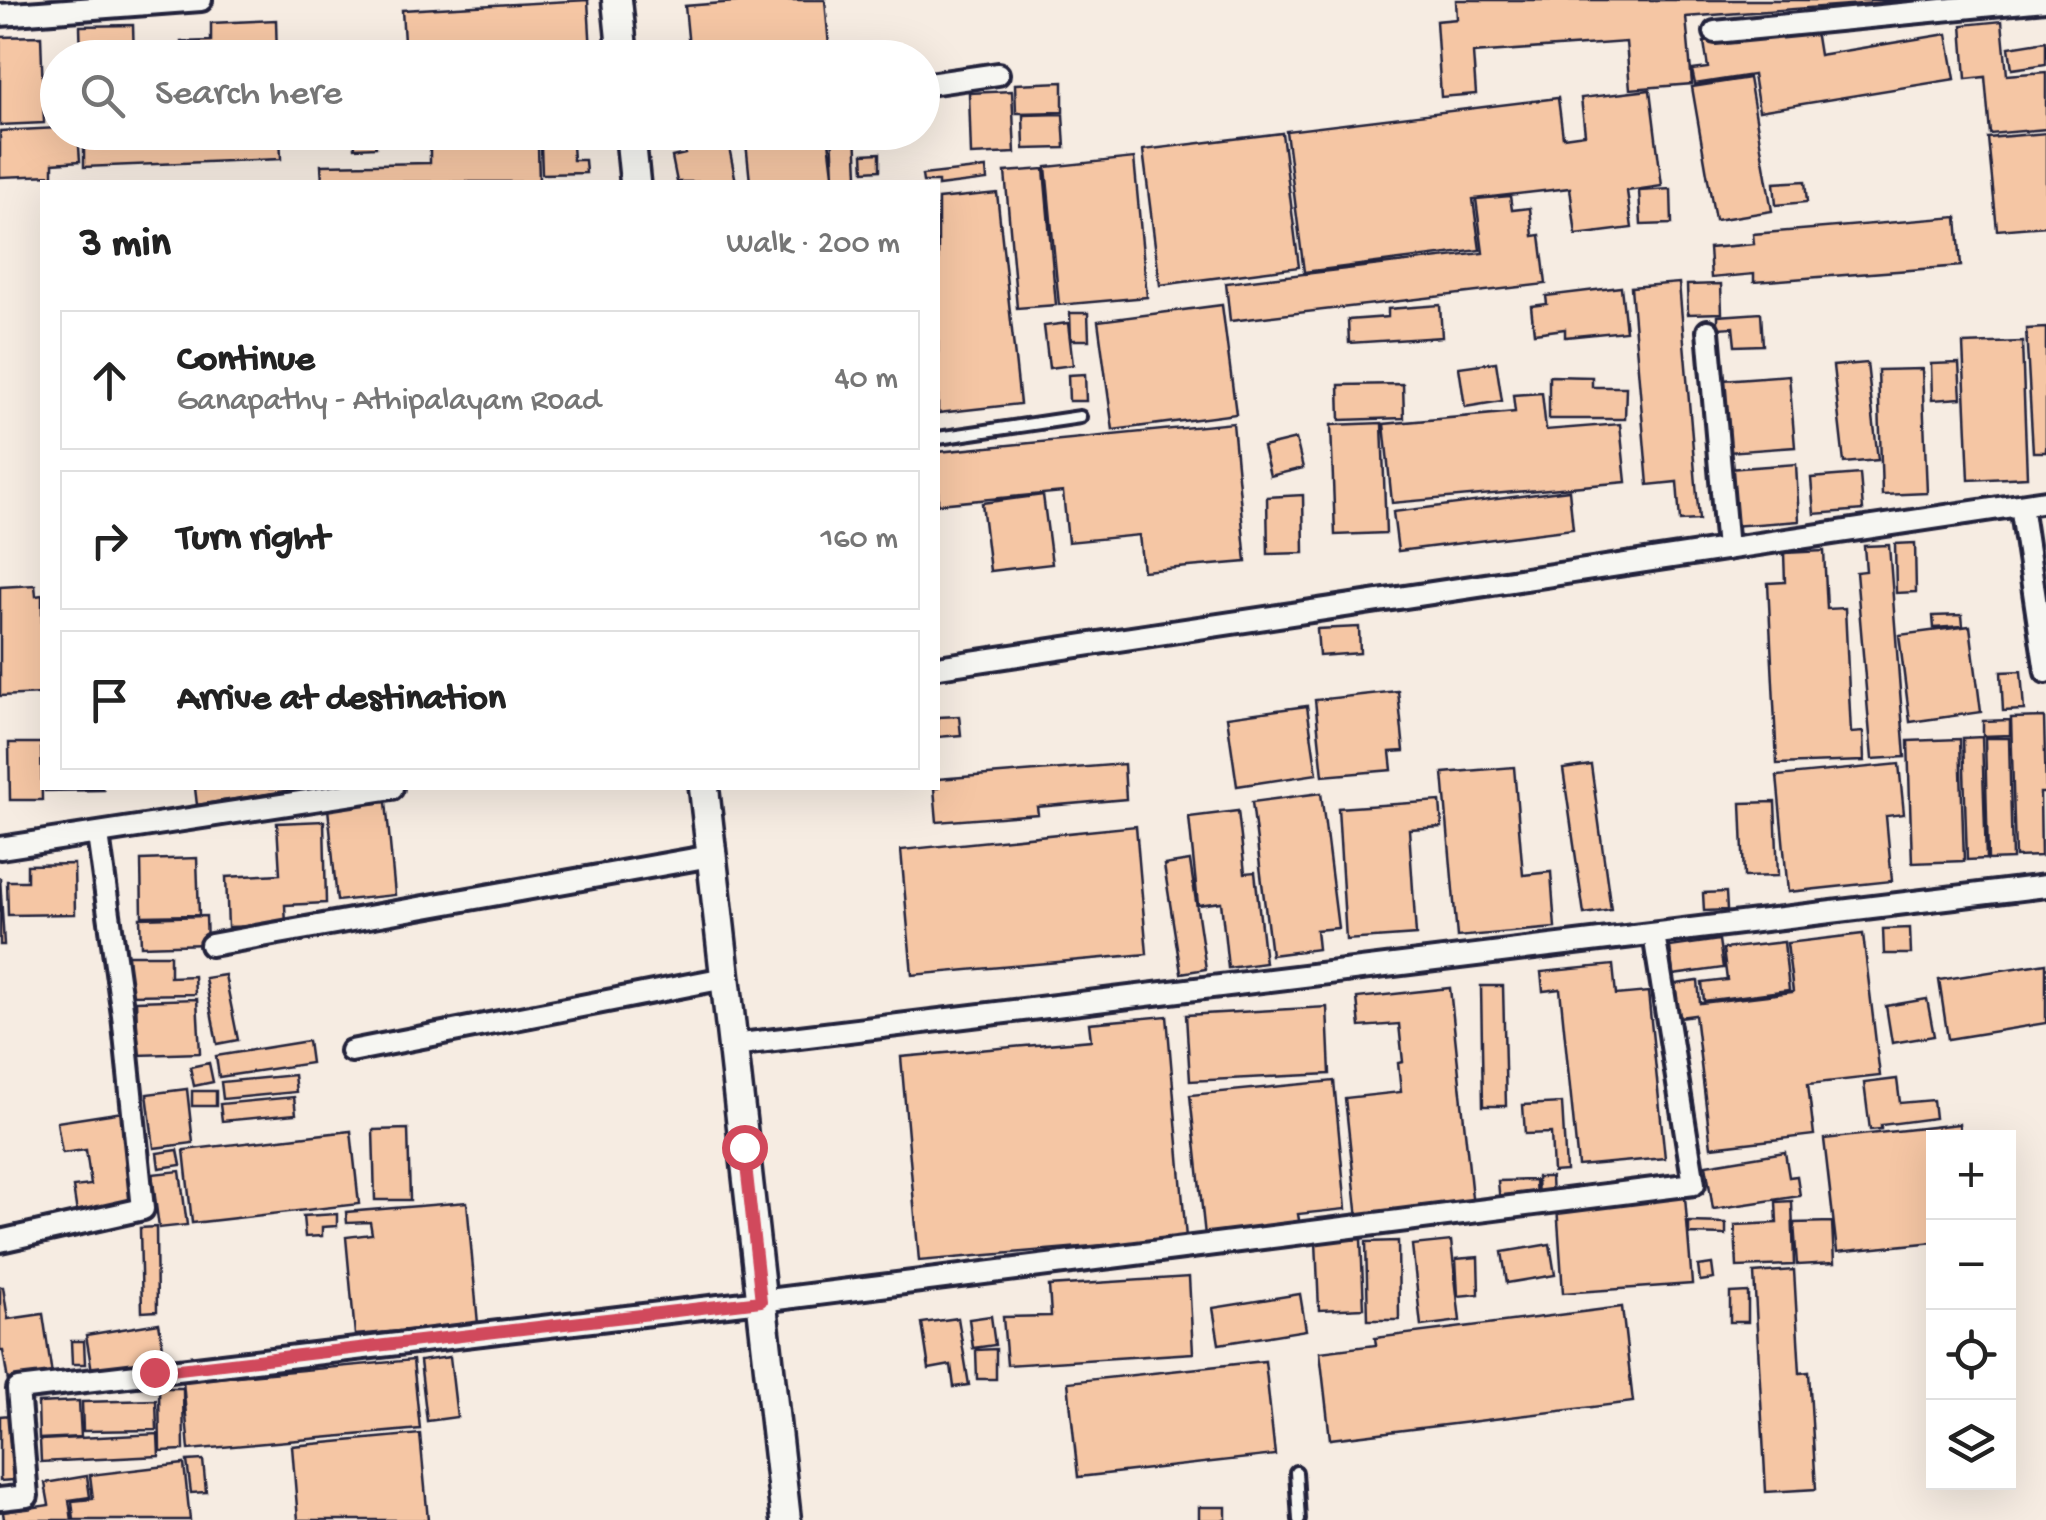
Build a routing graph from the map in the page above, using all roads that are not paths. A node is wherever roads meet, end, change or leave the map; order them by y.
1 (200, 0) edge
2 (616, 0) edge
3 (2045, 0) edge
4 (0, 15) edge
5 (1715, 32) dead end
6 (620, 40) edge
7 (998, 74) dead end
8 (940, 82) edge
9 (632, 150) edge
10 (636, 180) edge
11 (1708, 332) dead end
12 (1080, 417) dead end
13 (940, 438) edge
14 (2046, 501) edge
15 (2022, 505) junction
16 (1728, 549) junction
17 (940, 666) edge
18 (2046, 672) edge
19 (379, 790) edge
20 (704, 790) edge
21 (98, 835) junction
22 (0, 848) edge
23 (711, 856) junction
24 (2046, 886) edge
25 (1654, 934) junction
26 (211, 946) dead end
27 (725, 978) junction
28 (733, 1046) junction
29 (351, 1052) dead end
30 (0, 1242) edge
31 (761, 1301) junction
32 (1296, 1472) dead end
33 (0, 1499) edge
34 (786, 1520) edge
35 (1299, 1520) edge

1 - 4 street
2 - 6 main road
3 - 5 street
7 - 8 street
9 - 10 main road
11 - 16 street
12 - 13 lane
14 - 15 street
15 - 16 street
15 - 18 street
16 - 17 street
19 - 21 street
20 - 23 main road
21 - 22 street
21 - 30 street
23 - 26 street
23 - 27 main road
24 - 25 street
25 - 28 street
25 - 31 street
27 - 28 main road
27 - 29 street
28 - 31 main road
31 - 33 street
31 - 34 main road
32 - 35 lane

